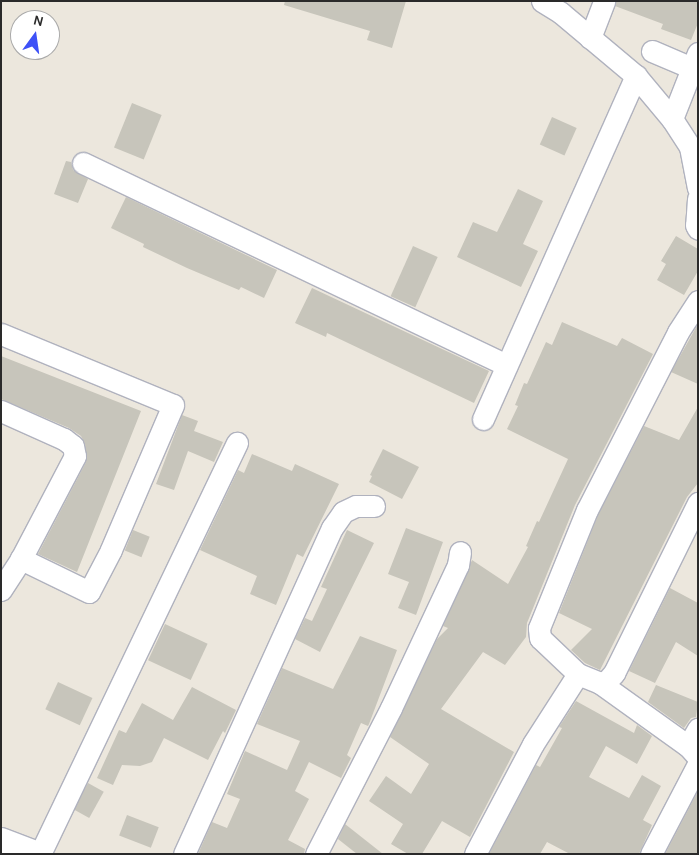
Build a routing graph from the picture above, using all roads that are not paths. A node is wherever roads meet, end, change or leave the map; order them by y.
1 (542, 1) edge
2 (604, 1) edge
3 (590, 38) junction
4 (652, 51) dead end
5 (695, 60) edge
6 (636, 76) junction
7 (672, 119) junction
8 (83, 163) dead end
9 (698, 188) edge
10 (698, 199) edge
11 (698, 229) edge
12 (698, 301) edge
13 (1, 334) edge
14 (506, 365) junction
15 (1, 410) edge
16 (483, 420) dead end
17 (237, 443) dead end
18 (698, 503) edge
19 (374, 506) dead end
20 (460, 552) dead end
21 (21, 559) junction
22 (1, 590) edge
23 (578, 674) junction
24 (600, 683) junction
25 (695, 749) edge
26 (1, 842) edge
27 (32, 854) edge
28 (40, 854) edge
29 (184, 854) edge
30 (316, 854) edge
31 (475, 854) edge
32 (651, 854) edge

1 - 3 street
2 - 3 street
3 - 6 street
4 - 5 street
5 - 7 street
6 - 7 street
6 - 14 street
7 - 9 street
8 - 14 street
10 - 11 street
12 - 23 street
13 - 21 street
14 - 16 street
15 - 21 street
17 - 28 street
18 - 24 street
19 - 29 street
20 - 30 street
21 - 22 street
23 - 24 street
23 - 31 street
24 - 25 street
25 - 32 street
26 - 27 main road

